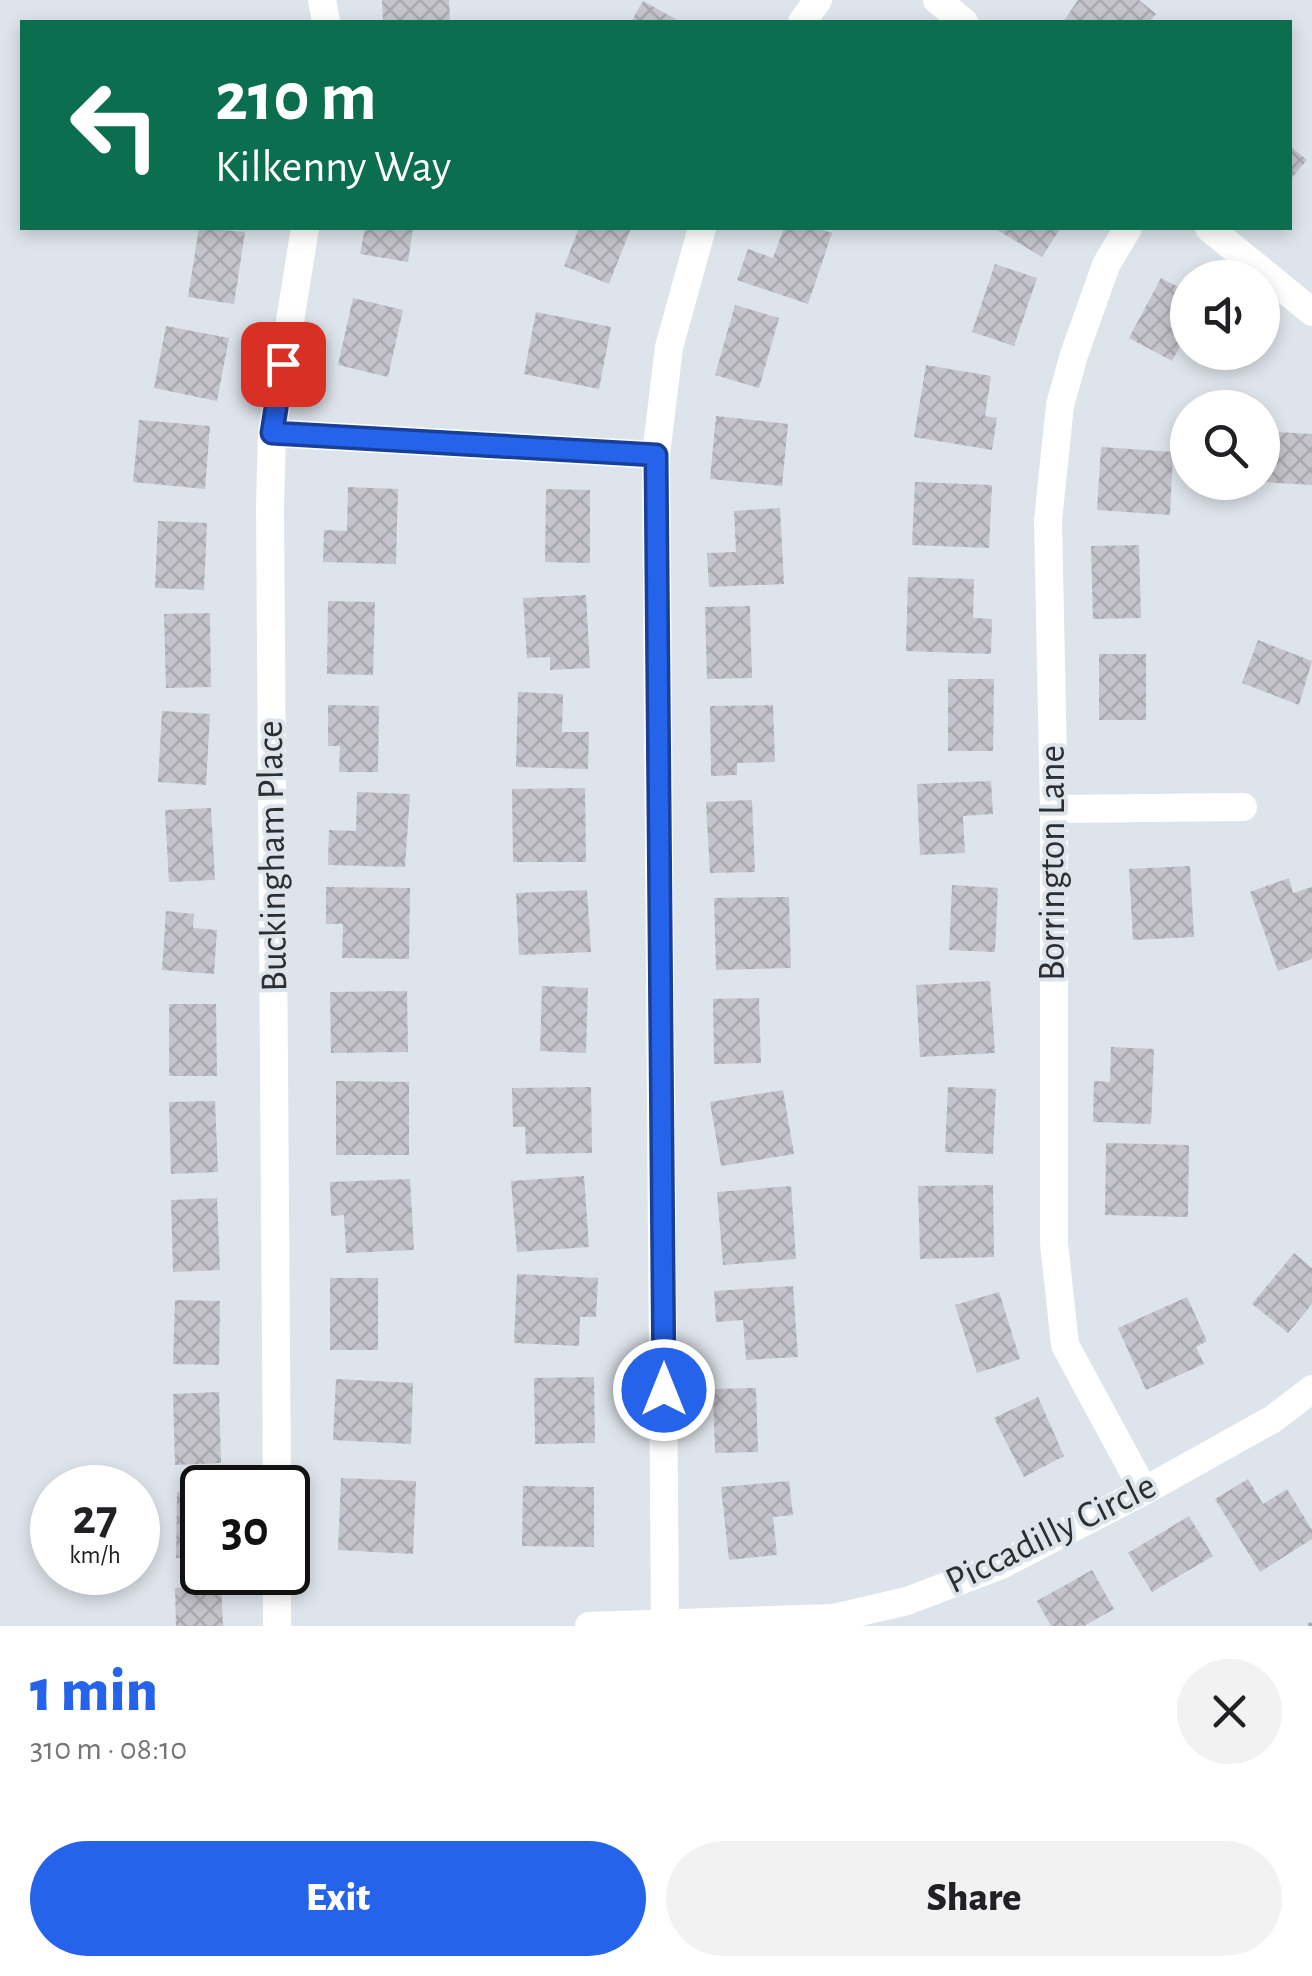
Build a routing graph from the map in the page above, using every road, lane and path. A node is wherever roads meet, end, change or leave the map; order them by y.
1 (937, 0) edge
2 (962, 20) edge
3 (305, 230) edge
4 (701, 230) edge
5 (1127, 230) edge
6 (1211, 230) edge
7 (1312, 312) edge
8 (272, 433) junction
9 (656, 455) junction
10 (1243, 807) dead end
11 (1054, 809) junction
12 (1312, 1389) edge
13 (277, 1465) edge
14 (1144, 1491) junction
15 (277, 1595) edge
16 (277, 1626) edge
17 (589, 1626) edge
18 (665, 1626) edge

1 - 2 street
3 - 8 street, Buckingham Place
4 - 9 street
5 - 11 street, Borrington Lane
6 - 7 street
8 - 9 street
8 - 13 street, Buckingham Place
9 - 18 street
10 - 11 street
11 - 14 street, Borrington Lane
12 - 14 street, Piccadilly Circle
14 - 18 street, Piccadilly Circle
15 - 16 street
17 - 18 street, Piccadilly Circle

